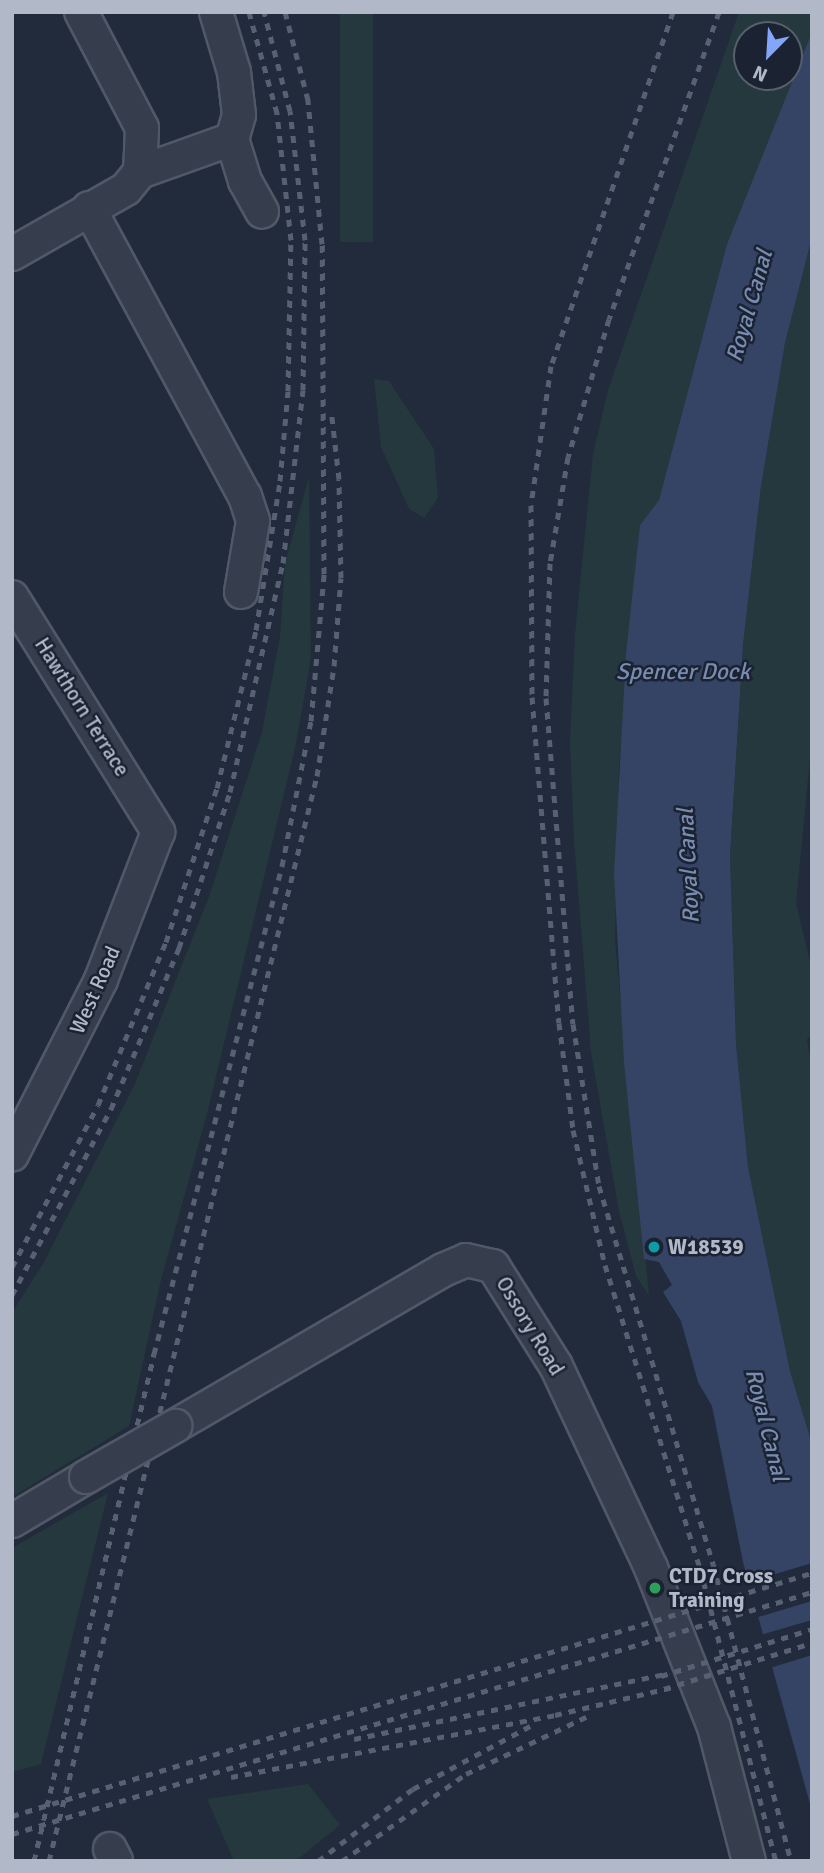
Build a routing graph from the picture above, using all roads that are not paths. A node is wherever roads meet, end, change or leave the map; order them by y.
1 (81, 12) edge
2 (216, 12) edge
3 (232, 139) junction
4 (141, 172) junction
5 (89, 208) junction
6 (262, 212) dead end
7 (12, 254) edge
8 (241, 592) dead end
9 (12, 597) edge
10 (152, 818) joint
11 (12, 1155) edge
12 (12, 1521) edge
13 (750, 1861) edge

1 - 4 street
2 - 3 street
3 - 4 street
3 - 6 street
4 - 5 street
5 - 7 street
5 - 8 street
9 - 10 street, Hawthorn Terrace
10 - 11 street, West Road
12 - 13 street, Ossory Road, bridge

